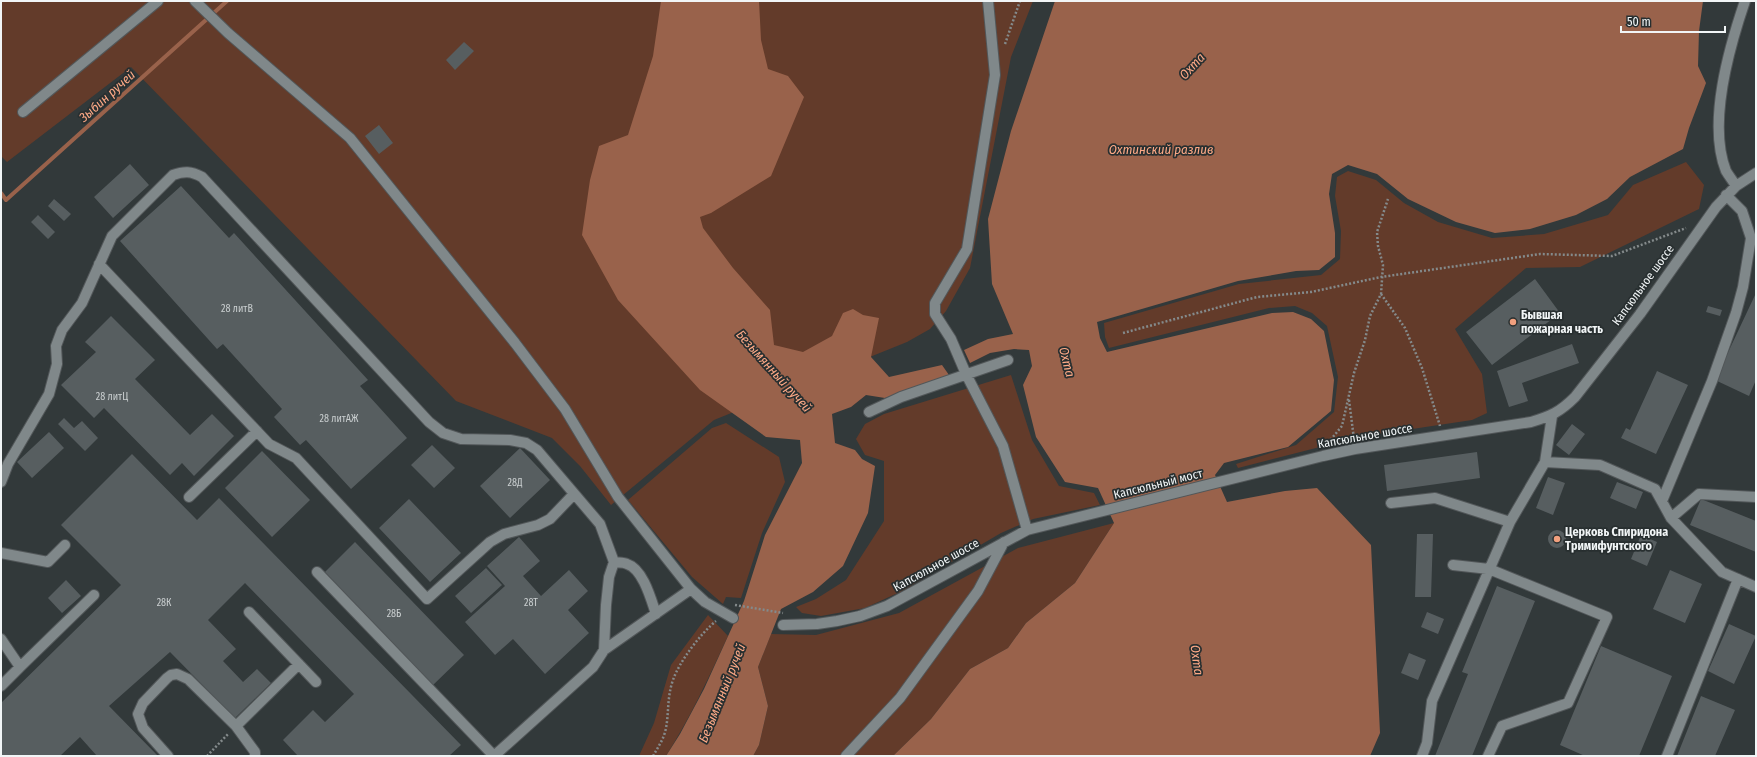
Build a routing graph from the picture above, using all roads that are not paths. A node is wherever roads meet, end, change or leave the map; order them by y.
1 (158, 1) edge
2 (988, 1) edge
3 (1745, 1) edge
4 (198, 5) edge
5 (23, 112) dead end
6 (1756, 173) edge
7 (1736, 186) junction
8 (1726, 195) junction
9 (99, 264) junction
10 (1008, 360) dead end
11 (966, 374) junction
12 (868, 412) dead end
13 (1552, 416) junction
14 (256, 430) junction
15 (1545, 462) junction
16 (1224, 481) joint
17 (1, 482) edge
18 (574, 494) junction
19 (189, 497) dead end
20 (1756, 497) edge
21 (1662, 501) junction
22 (1391, 503) dead end
23 (1098, 512) joint
24 (1671, 518) junction
25 (1510, 522) junction
26 (1027, 530) junction
27 (1004, 542) junction
28 (65, 545) dead end
29 (1, 553) edge
30 (614, 562) junction
31 (1453, 565) dead end
32 (1489, 569) junction
33 (317, 572) dead end
34 (1738, 579) junction
35 (1756, 587) edge
36 (691, 589) junction
37 (94, 595) dead end
38 (249, 612) dead end
39 (656, 614) junction
40 (728, 616) road end
41 (783, 625) dead end
42 (1, 639) edge
43 (604, 650) junction
44 (299, 664) junction
45 (20, 667) junction
46 (316, 682) dead end
47 (1, 686) edge
48 (236, 726) junction
49 (168, 756) edge
50 (255, 756) edge
51 (494, 756) edge
52 (846, 756) edge
53 (1422, 756) edge
54 (1488, 756) edge
55 (1667, 756) edge

1 - 5 street
2 - 11 street
3 - 7 street
4 - 36 street
6 - 7 street, Капсюльное шоссе
7 - 8 street, Капсюльное шоссе
8 - 13 street, Капсюльное шоссе
8 - 21 street
9 - 14 street
9 - 17 street
9 - 18 street
10 - 11 street
11 - 12 street
11 - 26 street
13 - 15 street
13 - 16 street, Капсюльное шоссе
14 - 18 street
14 - 19 street
15 - 21 street
15 - 25 street
16 - 23 street, Капсюльный мост
18 - 30 street
20 - 24 street
21 - 24 street
22 - 25 street
23 - 26 street, Капсюльное шоссе
24 - 34 street
25 - 32 street
26 - 27 street, Капсюльное шоссе
27 - 41 street, Капсюльное шоссе
27 - 52 street
28 - 29 street
30 - 39 street
30 - 43 street
31 - 32 street
32 - 53 street
32 - 54 street
33 - 51 street
34 - 35 street
34 - 55 street
36 - 39 street
36 - 40 street
37 - 45 street
38 - 44 street
39 - 43 street
42 - 45 street
43 - 51 street
44 - 46 street
44 - 48 street
45 - 47 street
48 - 49 street
48 - 50 street

